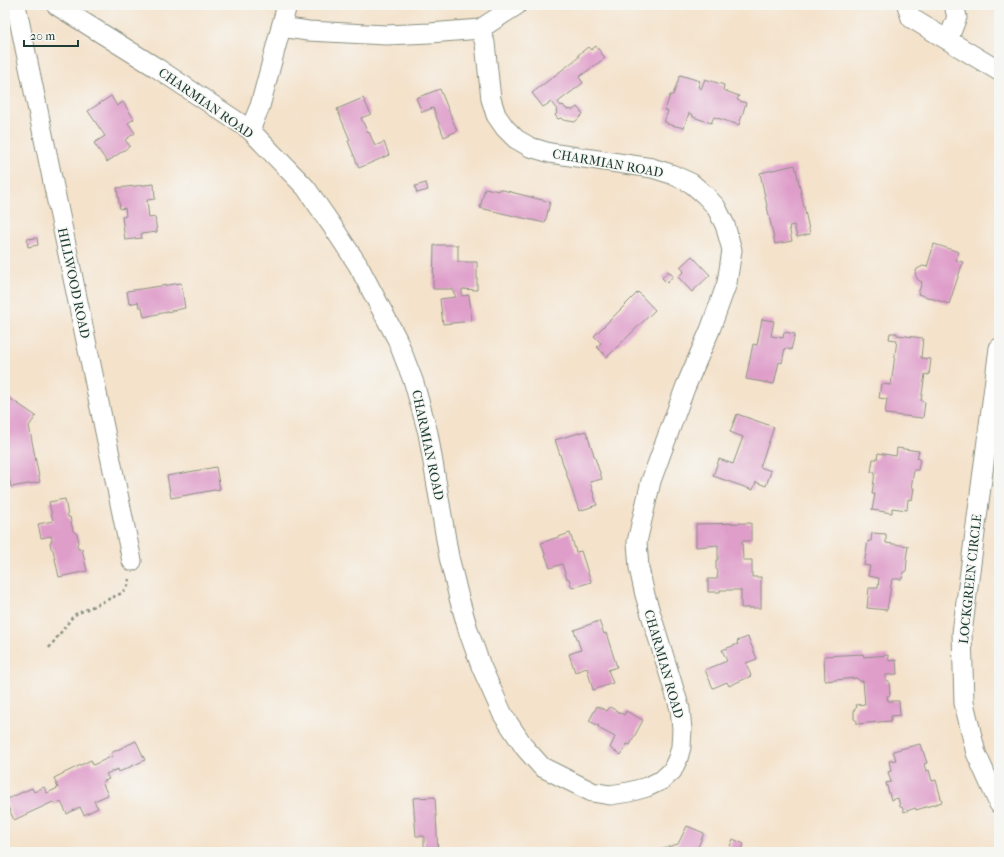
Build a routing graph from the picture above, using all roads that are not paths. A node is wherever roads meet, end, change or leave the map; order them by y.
1 (16, 5) edge
2 (56, 5) edge
3 (286, 5) edge
4 (517, 5) edge
5 (907, 5) edge
6 (954, 5) edge
7 (280, 27) junction
8 (480, 29) junction
9 (948, 40) junction
10 (999, 71) edge
11 (250, 130) junction
12 (999, 348) edge
13 (132, 561) road end
14 (999, 804) edge

1 - 13 street, HILLWOOD ROAD
2 - 11 street, CHARMIAN ROAD
3 - 7 street
4 - 8 street
5 - 9 street
6 - 9 street
7 - 8 street
7 - 11 street
8 - 11 street, CHARMIAN ROAD
9 - 10 street
12 - 14 street, LOCKGREEN CIRCLE

